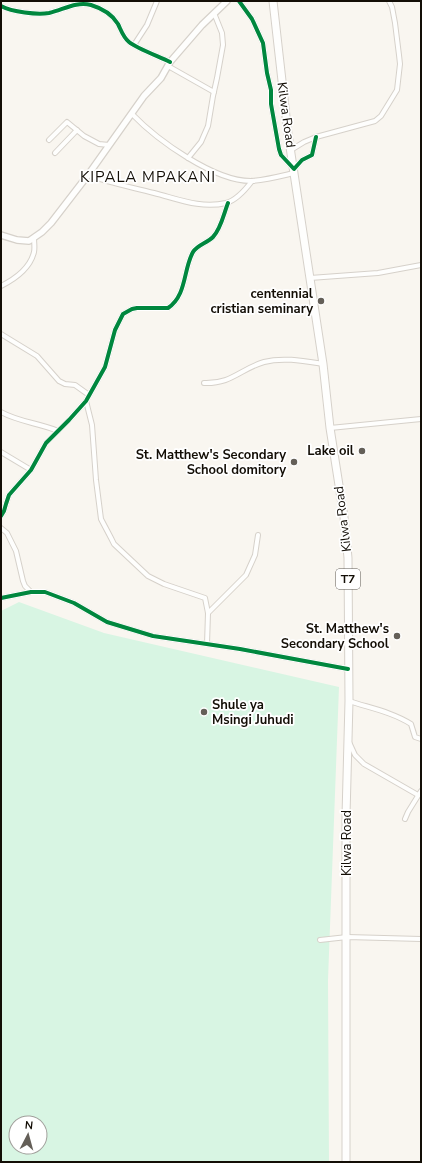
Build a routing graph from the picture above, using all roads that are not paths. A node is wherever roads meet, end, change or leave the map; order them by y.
1 (157, 1) edge
2 (227, 1) edge
3 (239, 1) edge
4 (273, 1) edge
5 (389, 1) edge
6 (1, 6) edge
7 (214, 13) junction
8 (134, 45) junction
9 (169, 64) junction
10 (214, 92) junction
11 (132, 114) junction
12 (77, 130) junction
13 (316, 137) junction
14 (49, 140) dead end
15 (109, 145) junction
16 (291, 150) junction
17 (55, 153) dead end
18 (188, 158) junction
19 (294, 171) junction
20 (88, 174) junction
21 (252, 181) junction
22 (228, 203) junction
23 (1, 235) edge
24 (34, 238) junction
25 (421, 264) edge
26 (310, 278) junction
27 (1, 286) edge
28 (1, 334) edge
29 (323, 364) junction
30 (204, 383) dead end
31 (89, 395) junction
32 (86, 401) junction
33 (1, 412) edge
34 (421, 419) edge
35 (330, 428) junction
36 (58, 431) junction
37 (1, 452) edge
38 (31, 470) junction
39 (1, 516) edge
40 (1, 528) edge
41 (258, 535) dead end
42 (31, 592) junction
43 (1, 598) edge
44 (208, 613) junction
45 (207, 644) junction
46 (348, 669) junction
47 (349, 701) junction
48 (347, 738) junction
49 (421, 739) edge
50 (421, 791) edge
51 (418, 795) junction
52 (405, 819) dead end
53 (347, 937) junction
54 (421, 939) edge
55 (320, 940) dead end
56 (346, 1162) edge

1 - 8 street
2 - 7 main road
3 - 19 street
4 - 16 highway, Kilwa Road / T7
5 - 13 street
6 - 8 street
7 - 9 main road
7 - 10 street
8 - 9 street
9 - 10 street
9 - 11 main road
10 - 18 street
11 - 15 main road
11 - 18 street
12 - 14 street
12 - 15 street
12 - 17 street
13 - 16 street
13 - 19 street
15 - 20 main road
16 - 19 highway, Kilwa Road / T7
18 - 21 street
19 - 21 street
19 - 26 highway, Kilwa Road / T7
20 - 22 street
20 - 24 main road
21 - 22 street
22 - 31 street
23 - 24 main road
24 - 27 street
25 - 26 street
26 - 29 highway, Kilwa Road / T7
28 - 31 street
29 - 30 street
29 - 35 highway, Kilwa Road / T7
31 - 32 street
32 - 36 street
32 - 44 street
33 - 36 street
34 - 35 street
35 - 46 highway, Kilwa Road / T7
36 - 38 street
37 - 38 street
38 - 39 street
40 - 42 street
41 - 44 street
42 - 43 street
42 - 45 street
44 - 45 street
45 - 46 street
46 - 47 highway, Kilwa Road / T7
47 - 48 highway, Kilwa Road / T7
47 - 49 street
48 - 51 street
48 - 53 highway, Kilwa Road / T7
50 - 51 street
51 - 52 street
53 - 54 street
53 - 55 street
53 - 56 highway, Kilwa Road / T7

